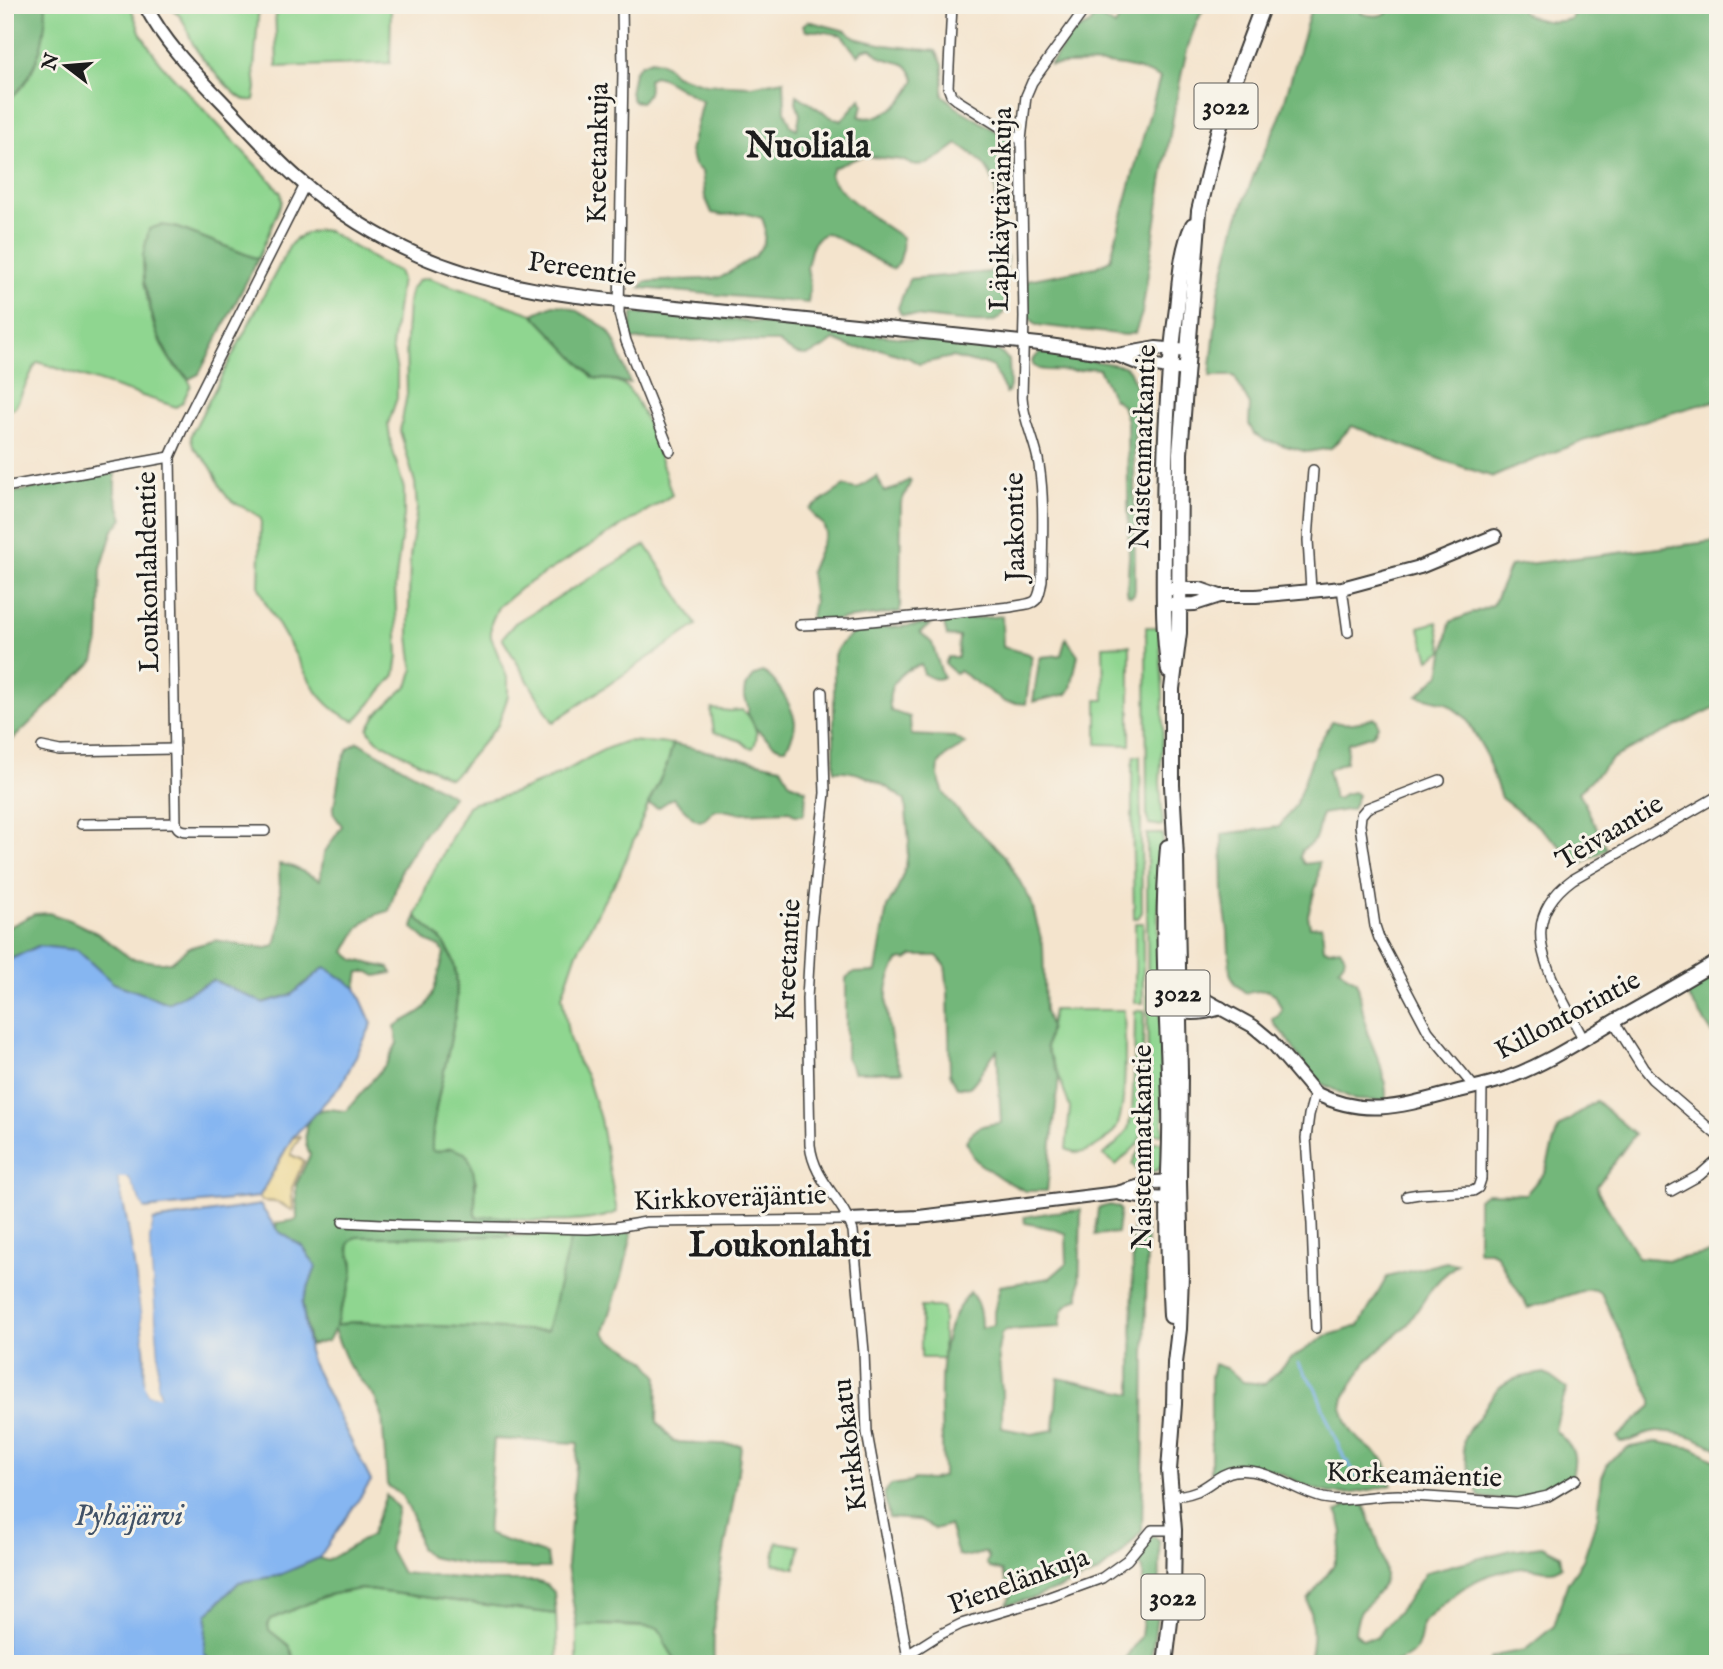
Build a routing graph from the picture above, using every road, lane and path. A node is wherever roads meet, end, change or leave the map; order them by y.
1 (145, 5) edge
2 (622, 5) edge
3 (953, 5) edge
4 (1263, 5) edge
5 (1084, 10) dead end
6 (1021, 140) junction
7 (305, 185) junction
8 (1199, 211) junction
9 (618, 301) junction
10 (1023, 342) junction
11 (1171, 350) junction
12 (1188, 351) junction
13 (1117, 355) junction
14 (1170, 368) junction
15 (1186, 370) junction
16 (670, 451) dead end
17 (170, 457) junction
18 (1312, 470) dead end
19 (5, 487) edge
20 (1495, 536) dead end
21 (1342, 588) junction
22 (1171, 589) junction
23 (1311, 590) junction
24 (1220, 596) junction
25 (1171, 605) junction
26 (800, 625) dead end
27 (1348, 632) dead end
28 (822, 692) dead end
29 (42, 747) dead end
30 (175, 749) junction
31 (1440, 779) dead end
32 (1718, 796) edge
33 (176, 823) junction
34 (81, 824) dead end
35 (265, 831) dead end
36 (1718, 961) edge
37 (1172, 1002) junction
38 (1221, 1008) junction
39 (1614, 1022) junction
40 (1584, 1040) junction
41 (1479, 1087) junction
42 (1315, 1093) junction
43 (1718, 1136) edge
44 (1718, 1159) edge
45 (1174, 1181) junction
46 (1671, 1191) dead end
47 (1117, 1193) junction
48 (1407, 1196) dead end
49 (1174, 1199) junction
50 (849, 1220) junction
51 (343, 1222) dead end
52 (1316, 1328) dead end
53 (1576, 1479) dead end
54 (1175, 1496) junction
55 (1174, 1530) junction
56 (908, 1659) edge
57 (1166, 1664) edge

1 - 7 street, Pereentie
2 - 9 street, Kreetankuja
3 - 6 street
4 - 8 main road, Naistenmatkantie / 3022
5 - 6 street, Läpikäytävänkuja
6 - 10 street, Läpikäytävänkuja
7 - 9 street, Pereentie
7 - 17 street, Loukonlahdentie
8 - 11 main road, Naistenmatkantie / 3022
8 - 12 main road, Naistenmatkantie / 3022
9 - 10 street, Pereentie
9 - 16 street, Kreetankuja
10 - 13 street, Pereentie
10 - 26 street, Jaakontie
11 - 12 street, Pereentie
11 - 13 street, Pereentie
11 - 14 main road, Naistenmatkantie / 3022
12 - 15 main road, Naistenmatkantie / 3022
13 - 14 street, Pereentie
14 - 15 street, Pereentie
14 - 22 main road, Naistenmatkantie / 3022
15 - 22 main road, Naistenmatkantie / 3022
17 - 19 street
17 - 30 street, Loukonlahdentie
18 - 23 street
20 - 21 street
21 - 23 street
21 - 27 street
22 - 24 street
22 - 25 main road, Naistenmatkantie / 3022
23 - 24 street
24 - 25 street
25 - 37 main road, Naistenmatkantie / 3022
28 - 50 street, Kreetantie
29 - 30 street
30 - 33 street, Loukonlahdentie
31 - 41 street
32 - 40 street, Teivaantie
33 - 34 street
33 - 35 street
36 - 39 street, Killontorintie
37 - 38 street
37 - 38 street
37 - 45 main road, Naistenmatkantie / 3022
38 - 42 street
39 - 40 street, Killontorintie
39 - 43 street
40 - 41 street, Killontorintie
41 - 42 street, Killontorintie
41 - 48 street
42 - 52 street
44 - 46 street
45 - 47 street, Kirkkoveräjäntie
45 - 49 main road, Naistenmatkantie / 3022
47 - 49 street, Kirkkoveräjäntie
47 - 50 street, Kirkkoveräjäntie
49 - 54 main road, Naistenmatkantie / 3022
50 - 51 street, Kirkkoveräjäntie
50 - 56 street, Kirkkokatu
53 - 54 street, Korkeamäentie
54 - 55 main road, Naistenmatkantie / 3022
55 - 56 street, Pienelänkuja
55 - 57 main road, Naistenmatkantie / 3022

